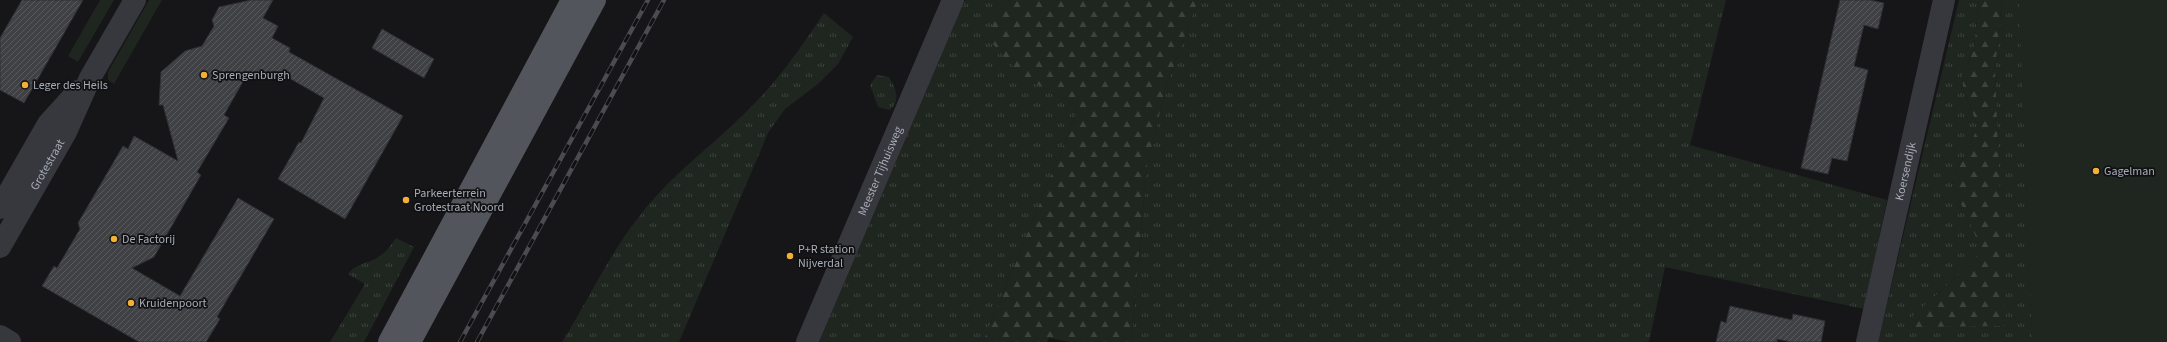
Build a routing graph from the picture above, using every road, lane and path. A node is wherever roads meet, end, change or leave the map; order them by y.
1 (135, 0) edge
2 (572, 0) edge
3 (595, 0) edge
4 (953, 0) edge
5 (1944, 0) edge
6 (90, 78) junction
7 (0, 208) edge
8 (0, 247) edge
9 (0, 336) edge
10 (10, 342) edge
11 (389, 342) edge
12 (410, 342) edge
13 (807, 342) edge
14 (1867, 342) edge

1 - 6 street, Grotestraat
2 - 11 main road
3 - 12 main road
4 - 13 street, Meester Tijhuisweg
5 - 14 street, Koersendijk
6 - 7 street, Grotestraat
6 - 8 street, Grotestraat
9 - 10 street

